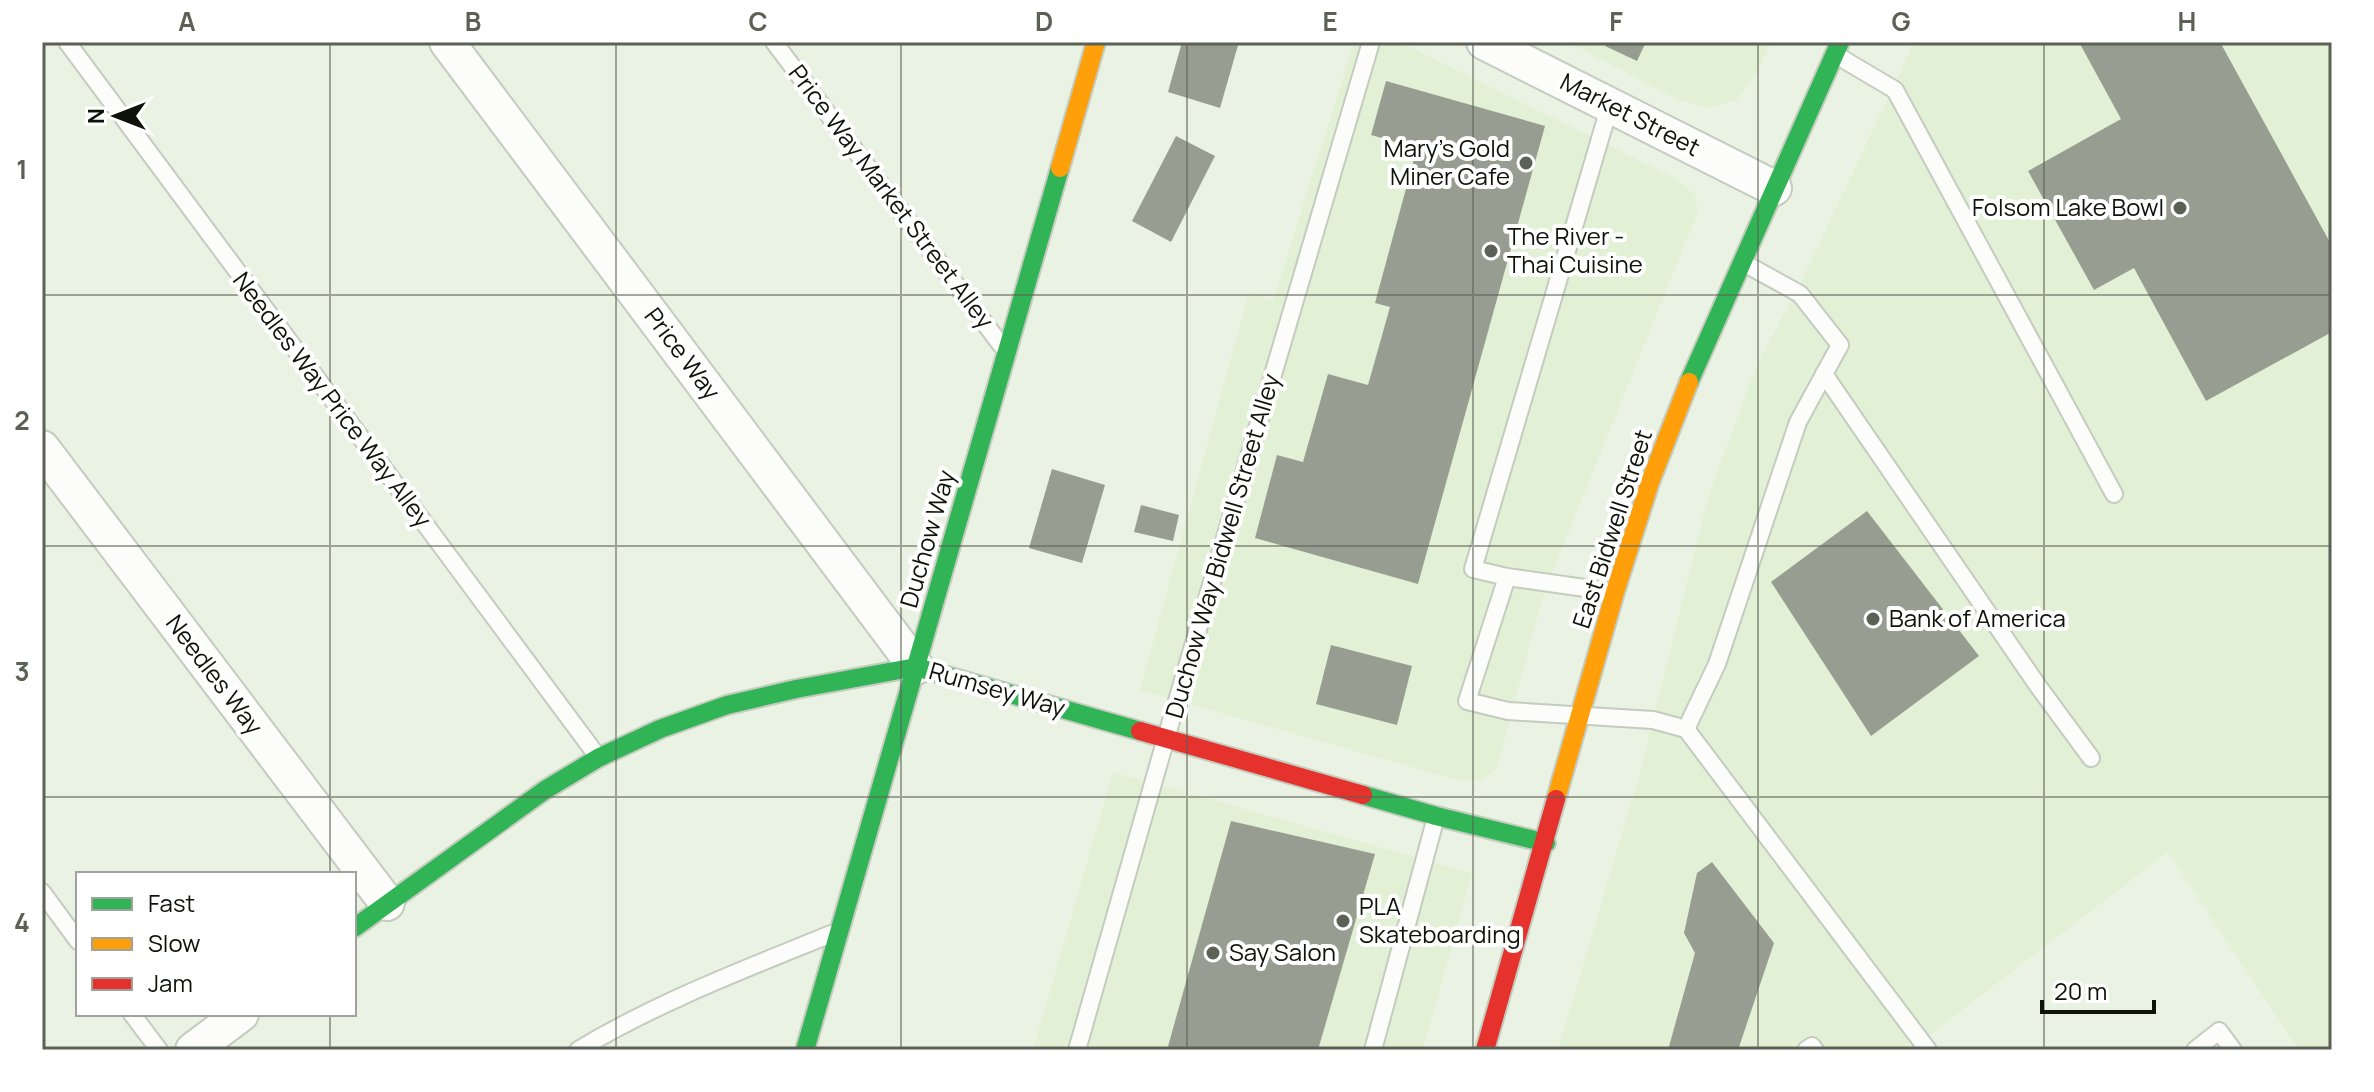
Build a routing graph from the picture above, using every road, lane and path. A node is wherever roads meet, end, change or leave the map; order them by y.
1 (67, 42) edge
2 (447, 42) edge
3 (774, 42) edge
4 (1096, 42) edge
5 (1371, 42) edge
6 (1484, 42) edge
7 (1838, 48) edge
8 (1610, 105) junction
9 (1774, 188) junction
10 (1740, 261) junction
11 (1007, 352) junction
12 (1824, 374) junction
13 (42, 448) edge
14 (2114, 494) dead end
15 (1507, 577) junction
16 (1615, 592) junction
17 (916, 667) junction
18 (1581, 715) junction
19 (1686, 729) junction
20 (1166, 738) junction
21 (598, 758) junction
22 (2091, 758) dead end
23 (1436, 816) junction
24 (1546, 843) junction
25 (42, 892) edge
26 (387, 903) junction
27 (356, 926) edge
28 (840, 930) junction
29 (76, 938) edge
30 (134, 1016) edge
31 (238, 1016) edge
32 (159, 1050) edge
33 (193, 1050) edge
34 (578, 1050) edge
35 (805, 1050) edge
36 (1077, 1050) edge
37 (1373, 1050) edge
38 (1485, 1050) edge
39 (1806, 1050) edge
40 (1815, 1050) edge
41 (1928, 1050) edge
42 (2195, 1050) edge
43 (2233, 1050) edge

1 - 21 lane, Needles Way Price Way Alley
2 - 17 street, Price Way
3 - 11 lane, Price Way Market Street Alley
4 - 11 street, Duchow Way
5 - 20 lane, Duchow Way Bidwell Street Alley
6 - 8 street, Market Street
7 - 9 street, East Bidwell Street
7 - 14 lane
8 - 9 street, Market Street
8 - 15 lane
9 - 10 street, East Bidwell Street
10 - 12 lane
10 - 16 street, East Bidwell Street
11 - 17 street, Duchow Way
12 - 19 lane
12 - 22 lane
13 - 26 street, Needles Way
15 - 16 lane
15 - 18 lane
16 - 18 street, East Bidwell Street
17 - 20 street, Rumsey Way
17 - 21 street, Rumsey Way
17 - 28 street, Duchow Way
18 - 19 lane
18 - 24 street, East Bidwell Street
19 - 41 lane
20 - 23 street, Rumsey Way
20 - 36 lane, Duchow Way Bidwell Street Alley
21 - 26 street, Rumsey Way
23 - 24 street, Rumsey Way
23 - 37 lane
24 - 38 street, East Bidwell Street
25 - 29 lane
26 - 27 street, Rumsey Way
28 - 34 lane
28 - 35 street, Duchow Way
30 - 32 lane
31 - 33 street
39 - 40 lane
42 - 43 lane

